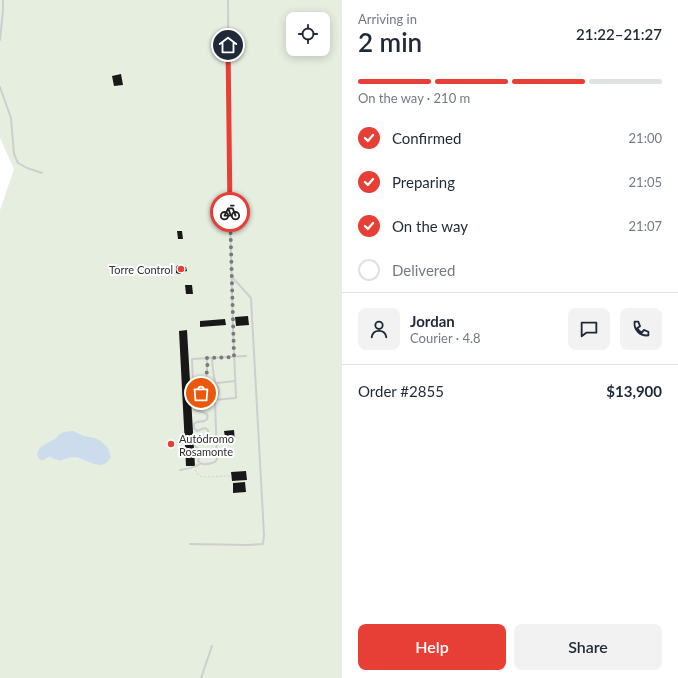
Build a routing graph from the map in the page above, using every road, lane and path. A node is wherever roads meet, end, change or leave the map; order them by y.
1 (3, 0) edge
2 (228, 0) edge
3 (0, 40) edge
4 (0, 87) edge
5 (42, 172) dead end
6 (231, 276) junction
7 (246, 356) dead end
8 (234, 357) junction
9 (207, 358) junction
10 (212, 358) junction
11 (235, 381) junction
12 (193, 383) junction
13 (204, 383) junction
14 (216, 383) junction
15 (193, 397) junction
16 (209, 400) junction
17 (214, 400) junction
18 (201, 464) junction
19 (192, 466) dead end
20 (180, 470) dead end
21 (232, 476) dead end
22 (190, 544) dead end
23 (212, 646) dead end
24 (201, 678) edge

1 - 3 lane
2 - 6 lane
4 - 5 lane
6 - 8 lane
6 - 22 lane
7 - 8 lane
8 - 10 lane
8 - 11 lane
9 - 10 lane
9 - 12 lane
9 - 13 lane
10 - 14 lane
11 - 14 lane
11 - 17 lane
12 - 13 lane
12 - 15 lane
13 - 14 lane
13 - 16 lane
14 - 17 lane
15 - 16 lane
15 - 18 lane
16 - 17 lane
17 - 18 lane
18 - 20 lane
19 - 21 path
23 - 24 lane

